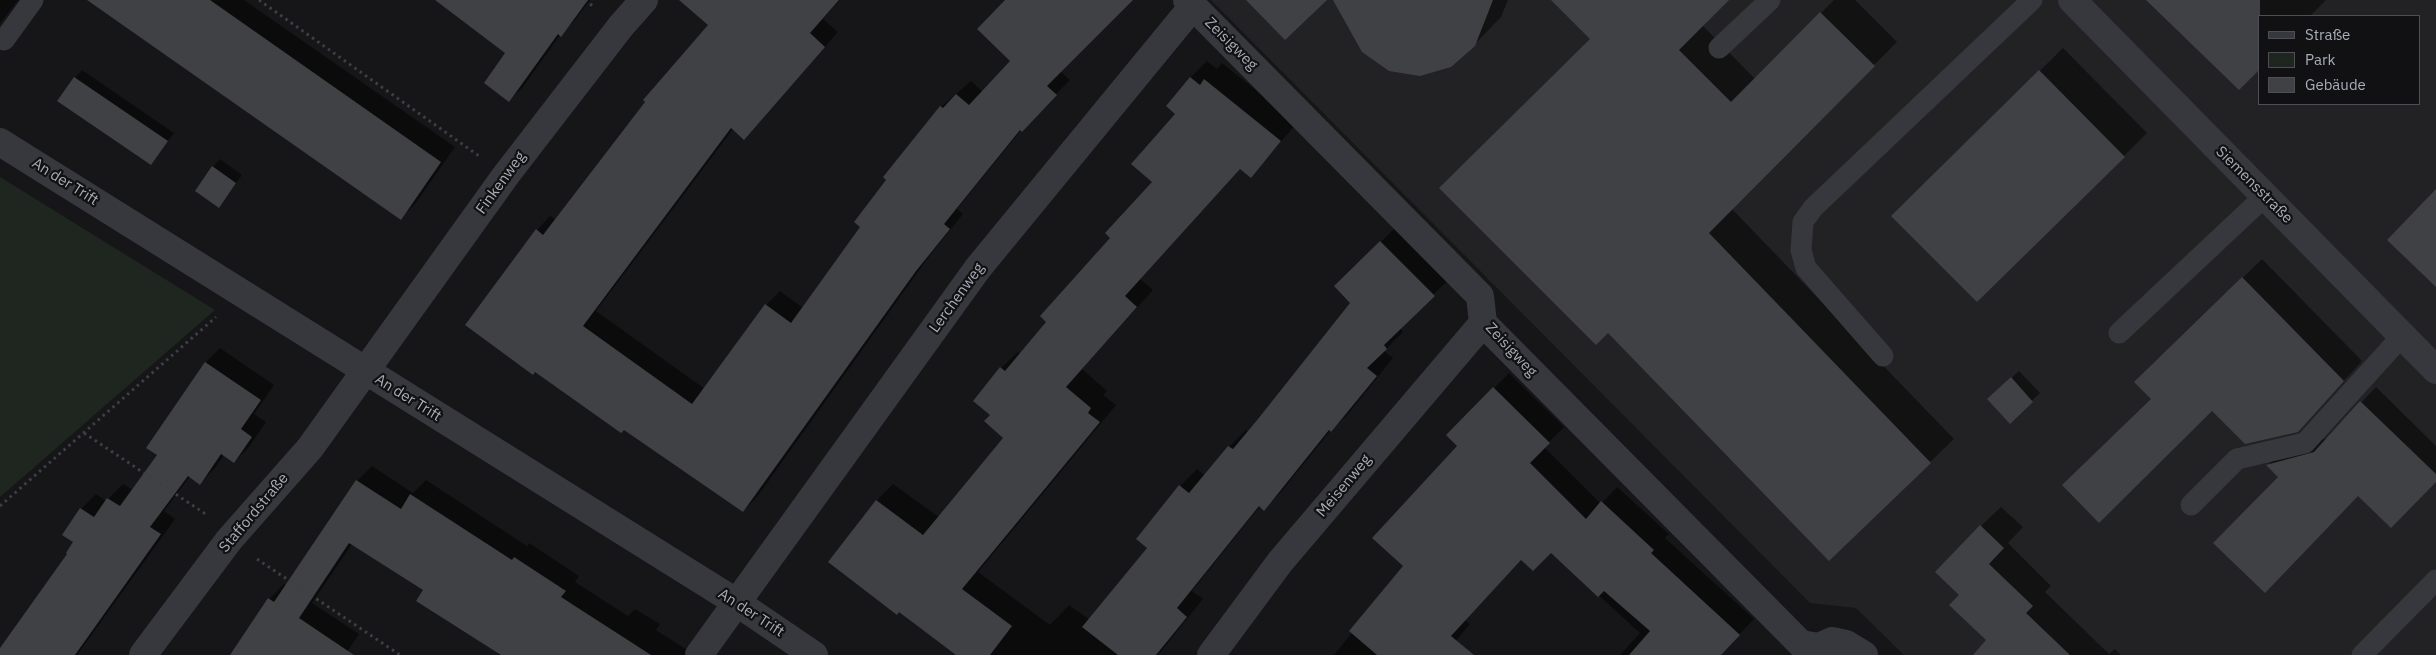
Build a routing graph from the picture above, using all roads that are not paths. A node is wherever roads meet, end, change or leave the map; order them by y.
1 (32, 0) edge
2 (644, 0) edge
3 (1770, 0) edge
4 (2032, 0) edge
5 (2072, 0) edge
6 (1190, 3) edge
7 (4, 40) dead end
8 (1719, 48) dead end
9 (0, 142) edge
10 (2265, 196) junction
11 (1483, 323) junction
12 (2119, 333) dead end
13 (2402, 336) junction
14 (1883, 356) dead end
15 (2436, 370) edge
16 (366, 372) junction
17 (2191, 505) dead end
18 (2436, 580) edge
19 (736, 602) junction
20 (1796, 649) edge
21 (143, 655) edge
22 (699, 655) edge
23 (814, 655) edge
24 (1211, 655) edge
25 (1864, 655) edge
26 (2362, 655) edge

1 - 7 lane
2 - 16 street, Finkenweg
3 - 8 lane
4 - 14 lane
5 - 10 street, Siemensstraße
6 - 11 street, Zeisigweg
6 - 19 street, Lerchenweg
9 - 16 street, An der Trift
10 - 12 lane
10 - 13 street, Siemensstraße
11 - 20 street, Zeisigweg
11 - 24 street, Meisenweg
13 - 15 street, Siemensstraße
13 - 17 lane
16 - 19 street, An der Trift
16 - 21 street, Staffordstraße
18 - 26 lane
19 - 22 street, Lerchenweg
19 - 23 street, An der Trift
20 - 25 street, Zeisigweg

